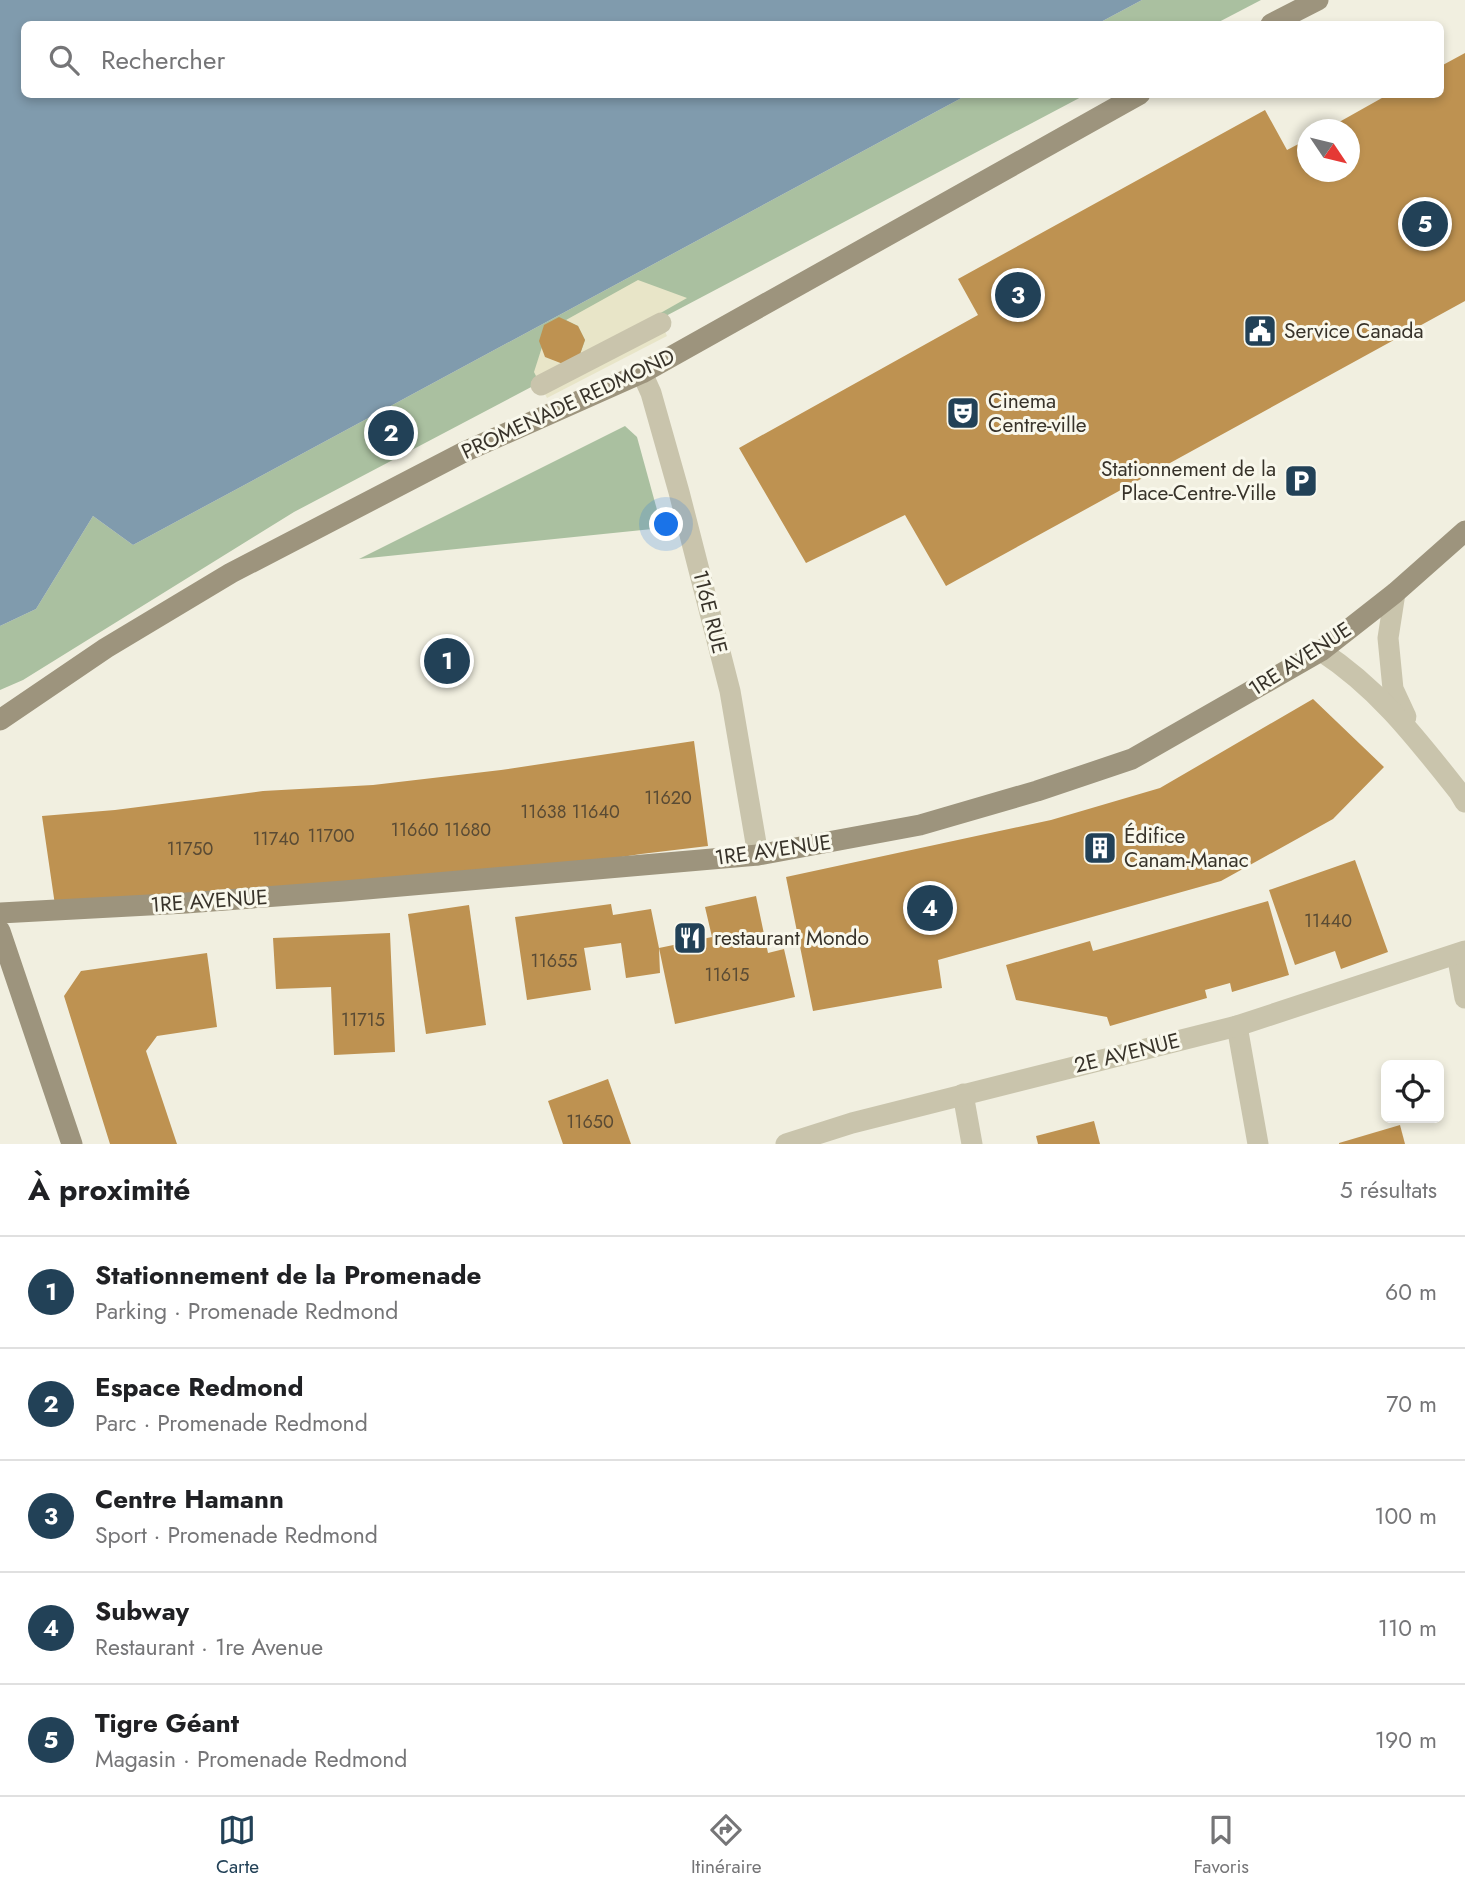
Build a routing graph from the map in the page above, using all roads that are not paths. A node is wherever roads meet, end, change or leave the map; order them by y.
1 (1318, 0) edge
2 (1277, 21) edge
3 (1133, 98) edge
4 (661, 324) dead end
5 (642, 373) junction
6 (541, 385) dead end
7 (1465, 531) edge
8 (1395, 593) junction
9 (1321, 651) junction
10 (0, 720) edge
11 (1414, 735) junction
12 (1465, 802) edge
13 (758, 855) junction
14 (0, 913) edge
15 (0, 930) edge
16 (1461, 953) edge
17 (1465, 998) edge
18 (1237, 1026) junction
19 (963, 1094) junction
20 (72, 1144) edge
21 (786, 1144) edge
22 (972, 1144) edge
23 (1258, 1144) edge

1 - 2 street
3 - 5 street, PROMENADE REDMOND
4 - 6 street
5 - 10 street, PROMENADE REDMOND
5 - 13 street, 116E RUE
7 - 8 street, 1RE AVENUE
8 - 9 street, 1RE AVENUE
8 - 11 street
9 - 11 street
9 - 13 street, 1RE AVENUE
11 - 12 street
13 - 14 street, 1RE AVENUE
15 - 20 street
16 - 17 street
16 - 18 street, 2E AVENUE
18 - 19 street, 2E AVENUE
18 - 23 street
19 - 21 street, 2E AVENUE
19 - 22 street

